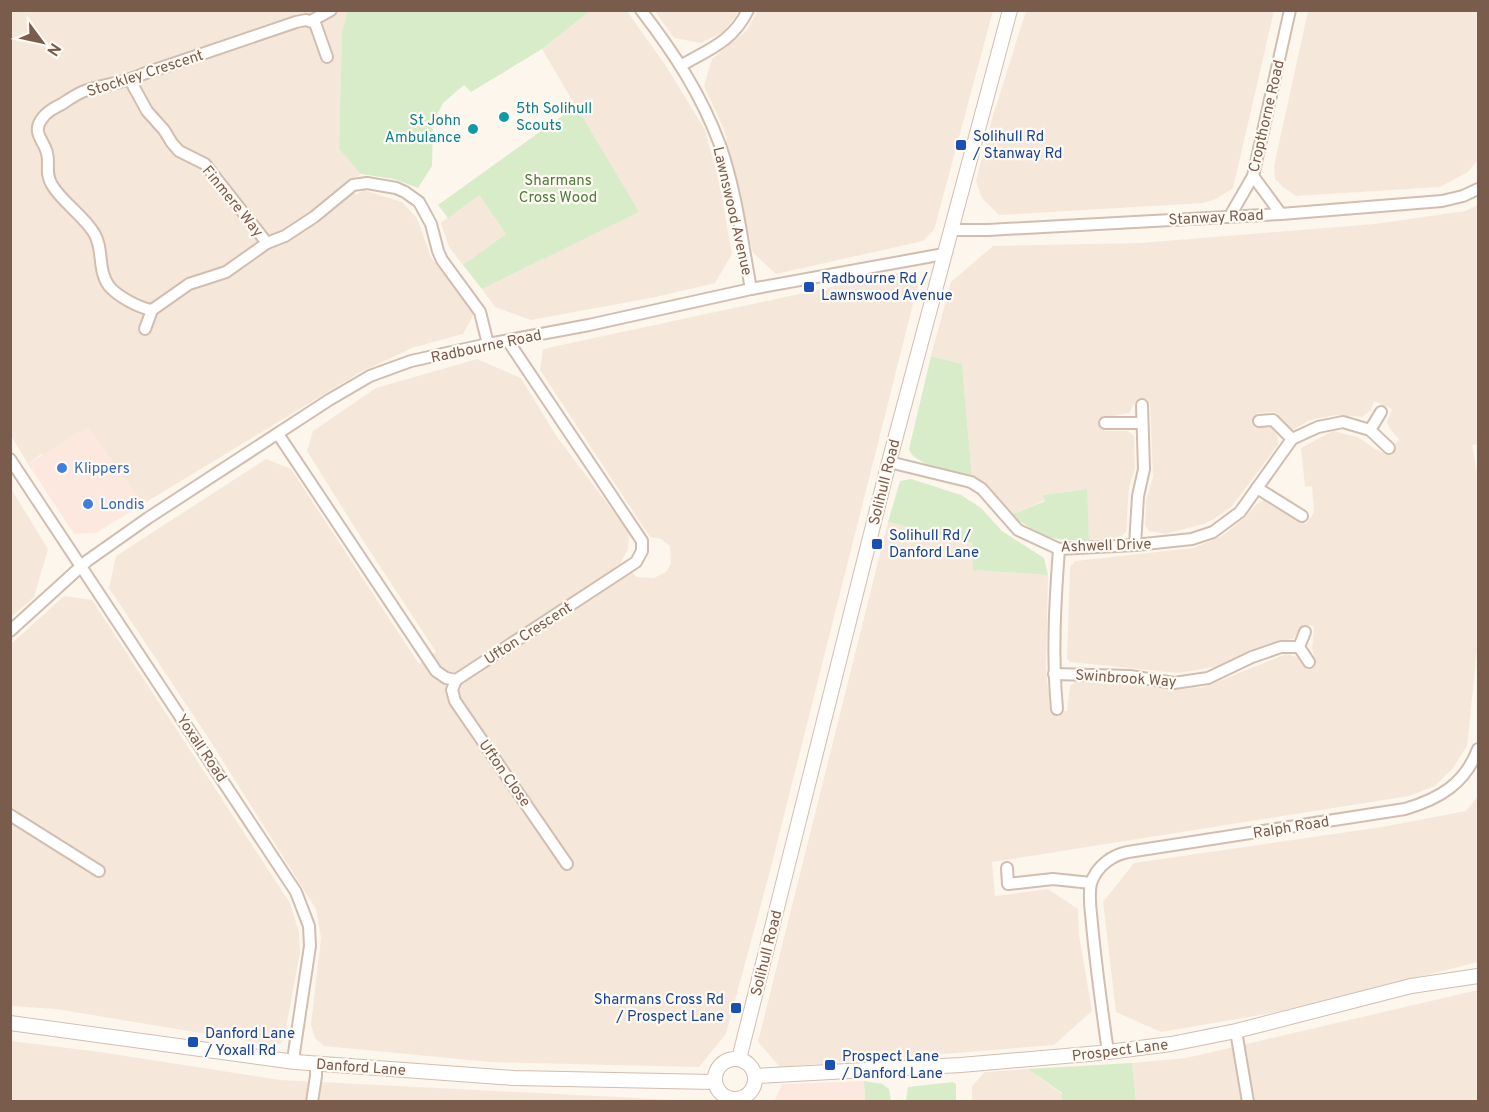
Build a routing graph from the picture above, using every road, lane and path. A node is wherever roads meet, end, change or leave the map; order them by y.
1 (332, 10) edge
2 (641, 10) edge
3 (748, 10) edge
4 (1010, 10) edge
5 (1290, 10) edge
6 (311, 21) junction
7 (327, 57) dead end
8 (682, 65) junction
9 (130, 80) junction
10 (1252, 177) junction
11 (1479, 189) edge
12 (1281, 214) junction
13 (1230, 216) junction
14 (951, 230) junction
15 (267, 243) junction
16 (944, 254) junction
17 (751, 289) junction
18 (152, 310) junction
19 (145, 329) dead end
20 (508, 341) junction
21 (488, 344) junction
22 (1142, 405) dead end
23 (1381, 411) dead end
24 (1259, 420) dead end
25 (1105, 423) dead end
26 (1142, 423) junction
27 (1370, 430) junction
28 (278, 435) junction
29 (1292, 439) junction
30 (1389, 448) dead end
31 (10, 459) edge
32 (889, 462) junction
33 (1257, 488) junction
34 (1302, 516) dead end
35 (1135, 545) junction
36 (1059, 549) junction
37 (80, 566) junction
38 (10, 631) edge
39 (1305, 632) dead end
40 (1299, 647) junction
41 (1309, 662) dead end
42 (1054, 674) junction
43 (456, 680) junction
44 (1057, 709) dead end
45 (1479, 749) edge
46 (10, 815) edge
47 (567, 864) dead end
48 (1007, 868) dead end
49 (99, 871) dead end
50 (1091, 883) junction
51 (1478, 979) edge
52 (10, 1023) edge
53 (1236, 1031) junction
54 (1108, 1052) junction
55 (739, 1059) junction
56 (295, 1062) junction
57 (316, 1064) junction
58 (755, 1076) junction
59 (714, 1082) junction
60 (312, 1101) edge
61 (733, 1101) edge
62 (1248, 1101) edge

1 - 6 street, Stockley Crescent
2 - 8 street, Lawnswood Avenue
3 - 8 street
4 - 14 street, Solihull Road
5 - 10 street, Cropthorne Road
6 - 7 street
6 - 9 street, Stockley Crescent
8 - 17 street, Lawnswood Avenue
9 - 15 street, Finmere Way
9 - 18 street, Stockley Crescent
10 - 12 street
10 - 13 street, Cropthorne Road
11 - 12 street, Stanway Road
12 - 13 street, Stanway Road
13 - 14 street, Stanway Road
14 - 16 street, Solihull Road
15 - 18 street
15 - 21 street
16 - 17 street, Radbourne Road
16 - 32 street, Solihull Road
17 - 20 street, Radbourne Road
18 - 19 street
20 - 21 street, Radbourne Road
20 - 43 street, Ufton Crescent
21 - 28 street, Radbourne Road
22 - 26 street
23 - 27 street
24 - 29 street
25 - 26 street
26 - 35 street
27 - 29 street
27 - 30 street
28 - 37 street, Radbourne Road
28 - 43 street
29 - 33 street, Ashwell Drive
31 - 37 street, Yoxall Road
32 - 36 street, Ashwell Drive
32 - 55 street, Solihull Road
33 - 34 street
33 - 35 street, Ashwell Drive
35 - 36 street, Ashwell Drive
36 - 42 street, Swinbrook Way
37 - 38 street, Radbourne Road
37 - 56 street, Yoxall Road
39 - 40 street
40 - 41 street
40 - 42 street, Swinbrook Way
42 - 44 street, Swinbrook Way
43 - 47 street, Ufton Close
45 - 50 street, Ralph Road
46 - 49 street
48 - 50 street
50 - 54 street
51 - 53 street, Prospect Lane
52 - 56 street, Danford Lane
53 - 54 street, Prospect Lane
53 - 62 street
54 - 58 street, Prospect Lane
55 - 58 street
55 - 59 street
56 - 57 street, Danford Lane
57 - 59 street, Danford Lane
57 - 60 street
58 - 61 street
59 - 61 street

